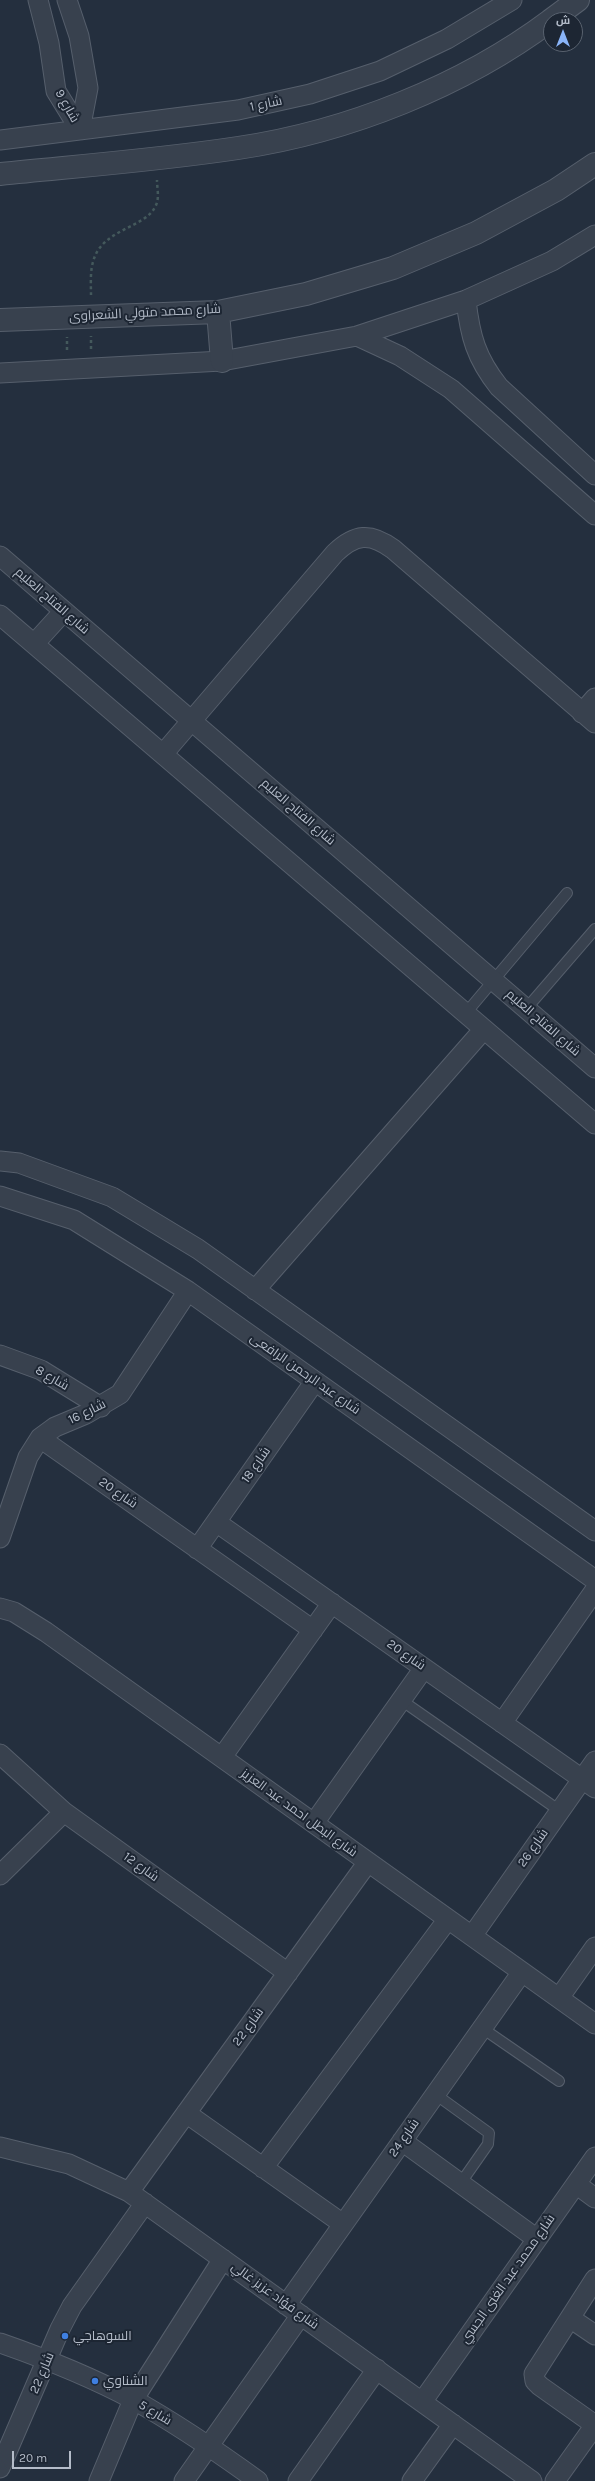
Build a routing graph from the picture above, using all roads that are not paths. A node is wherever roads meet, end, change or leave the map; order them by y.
1 (38, 0) edge
2 (67, 0) edge
3 (512, 0) edge
4 (578, 0) edge
5 (562, 12) edge
6 (543, 25) edge
7 (80, 130) junction
8 (0, 140) edge
9 (595, 164) edge
10 (0, 174) edge
11 (595, 235) edge
12 (466, 300) junction
13 (218, 312) junction
14 (0, 313) edge
15 (29, 319) junction
16 (0, 320) edge
17 (357, 336) junction
18 (222, 361) junction
19 (0, 372) edge
20 (595, 475) edge
21 (595, 515) edge
22 (0, 556) edge
23 (64, 611) junction
24 (0, 615) edge
25 (34, 644) junction
26 (595, 698) edge
27 (589, 718) edge
28 (192, 721) junction
29 (163, 754) junction
30 (567, 893) dead end
31 (595, 929) edge
32 (493, 980) junction
33 (526, 1009) junction
34 (466, 1013) junction
35 (484, 1029) junction
36 (595, 1068) edge
37 (595, 1124) edge
38 (0, 1160) edge
39 (0, 1196) edge
40 (255, 1290) junction
41 (188, 1291) junction
42 (0, 1355) edge
43 (315, 1381) junction
44 (100, 1407) junction
45 (40, 1438) junction
46 (216, 1522) junction
47 (1, 1531) edge
48 (595, 1531) edge
49 (197, 1549) junction
50 (595, 1580) edge
51 (595, 1590) edge
52 (332, 1603) junction
53 (0, 1608) edge
54 (313, 1630) junction
55 (424, 1668) junction
56 (401, 1700) junction
57 (502, 1723) junction
58 (0, 1754) edge
59 (222, 1757) junction
60 (595, 1761) edge
61 (589, 1783) edge
62 (560, 1811) junction
63 (64, 1812) junction
64 (314, 1823) junction
65 (368, 1862) junction
66 (0, 1875) edge
67 (448, 1919) junction
68 (472, 1936) junction
69 (595, 1946) edge
70 (522, 1972) junction
71 (288, 1973) junction
72 (559, 1998) junction
73 (595, 2024) edge
74 (482, 2028) junction
75 (559, 2081) dead end
76 (435, 2094) junction
77 (186, 2114) junction
78 (402, 2141) junction
79 (0, 2147) edge
80 (595, 2157) edge
81 (263, 2168) junction
82 (460, 2184) junction
83 (576, 2184) junction
84 (129, 2192) junction
85 (595, 2198) edge
86 (145, 2203) junction
87 (343, 2224) junction
88 (537, 2239) junction
89 (223, 2260) junction
90 (595, 2279) edge
91 (294, 2310) junction
92 (570, 2318) junction
93 (595, 2336) edge
94 (0, 2343) edge
95 (48, 2360) junction
96 (377, 2369) junction
97 (133, 2400) junction
98 (422, 2402) junction
99 (452, 2424) junction
100 (595, 2425) edge
101 (209, 2446) junction
102 (0, 2468) edge
103 (99, 2481) edge
104 (184, 2481) edge
105 (258, 2481) edge
106 (298, 2481) edge
107 (412, 2481) edge
108 (532, 2481) edge
109 (555, 2481) edge

1 - 7 street, شارع 9
2 - 7 street, شارع 9
3 - 7 street, شارع 1
4 - 5 street
6 - 10 street
7 - 8 street, شارع 1
9 - 13 street, شارع محمد متولي الشعراوى
11 - 12 street
12 - 17 street
12 - 20 street
13 - 15 street, شارع محمد متولي الشعراوى
13 - 18 street
14 - 15 street
15 - 16 street, شارع محمد متولي الشعراوى
17 - 18 street
17 - 21 street
18 - 19 street
22 - 23 street, شارع الفتاح العليم
23 - 25 street
23 - 28 street, شارع الفتاح العليم
24 - 25 street
25 - 29 street
26 - 27 street
27 - 28 street
28 - 29 street
28 - 32 street, شارع الفتاح العليم
29 - 34 street
30 - 32 lane
31 - 33 lane
32 - 33 street, شارع الفتاح العليم
32 - 34 lane
33 - 36 street, شارع الفتاح العليم
34 - 35 street
35 - 37 street
35 - 40 street
38 - 40 street
39 - 41 street, شارع عبد الرحمن الرافعى
40 - 48 street
41 - 43 street, شارع عبد الرحمن الرافعى
41 - 44 street, شارع 16
42 - 44 street, شارع 8
43 - 46 street, شارع 18
43 - 50 street, شارع عبد الرحمن الرافعى
44 - 45 street, شارع 16
45 - 47 street, شارع 16
45 - 49 street, شارع 20
46 - 49 street, شارع 18
46 - 52 street, شارع 20
49 - 54 street, شارع 20
51 - 57 street
52 - 54 street
52 - 55 street, شارع 20
53 - 59 street, شارع البطل احمد عبد العزيز
54 - 59 street
55 - 56 street
55 - 57 street, شارع 20
56 - 62 lane
56 - 64 street
57 - 61 street, شارع 20
58 - 63 street, شارع 12
59 - 64 street, شارع البطل احمد عبد العزيز
60 - 61 street, شارع 26
61 - 62 street, شارع 26
62 - 68 street, شارع 26
63 - 66 street
63 - 71 street, شارع 12
64 - 65 street, شارع البطل احمد عبد العزيز
65 - 67 street, شارع البطل احمد عبد العزيز
65 - 71 street, شارع 22
67 - 68 street, شارع البطل احمد عبد العزيز
67 - 81 street
68 - 70 street, شارع البطل احمد عبد العزيز
69 - 72 street
70 - 72 street, شارع البطل احمد عبد العزيز
70 - 74 street, شارع 24
71 - 77 street, شارع 22
72 - 73 street, شارع البطل احمد عبد العزيز
74 - 75 lane
74 - 76 street, شارع 24
76 - 78 street, شارع 24
76 - 82 lane
77 - 81 street
77 - 84 street, شارع 22
78 - 82 street
78 - 87 street, شارع 24
79 - 84 street, شارع فؤاد عزيز غالي
80 - 83 street, شارع محمد عبد الغنى الجسي
81 - 87 street
82 - 88 street
83 - 85 street
83 - 88 street, شارع محمد عبد الغنى الجسي
84 - 86 street, شارع فؤاد عزيز غالي
86 - 89 street, شارع فؤاد عزيز غالي
86 - 95 street, شارع 22
87 - 91 street, شارع 24
88 - 98 street, شارع محمد عبد الغنى الجسي
89 - 91 street, شارع فؤاد عزيز غالي
89 - 97 street
90 - 92 street
91 - 96 street, شارع فؤاد عزيز غالي
91 - 101 street, شارع 24
92 - 93 street
92 - 100 street
94 - 95 street, شارع 5
95 - 97 street, شارع 5
95 - 102 street, شارع 22
96 - 98 street, شارع فؤاد عزيز غالي
96 - 106 street
97 - 101 street, شارع 5
97 - 103 street
98 - 99 street, شارع فؤاد عزيز غالي
99 - 107 street
99 - 108 street, شارع فؤاد عزيز غالي
100 - 109 street
101 - 104 street, شارع 24
101 - 105 street, شارع 5

